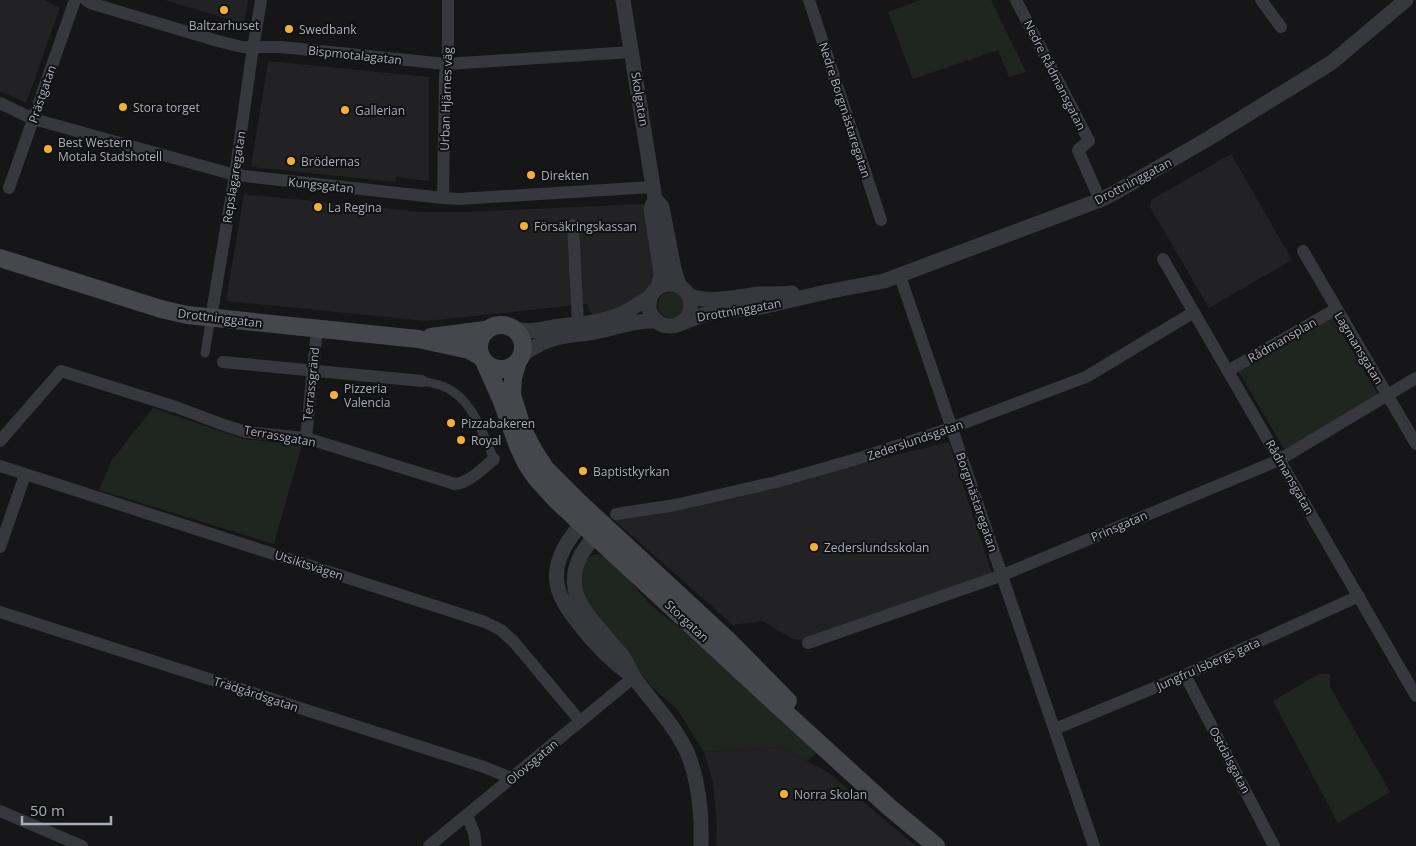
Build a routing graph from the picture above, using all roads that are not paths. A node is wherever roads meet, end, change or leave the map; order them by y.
1 (75, 0) edge
2 (86, 0) edge
3 (261, 0) edge
4 (448, 0) edge
5 (623, 0) edge
6 (809, 0) edge
7 (1016, 0) edge
8 (1261, 0) edge
9 (1406, 0) edge
10 (1281, 27) dead end
11 (253, 47) junction
12 (632, 52) junction
13 (446, 64) junction
14 (0, 103) edge
15 (34, 118) junction
16 (235, 175) junction
17 (9, 188) dead end
18 (654, 193) junction
19 (443, 198) junction
20 (1100, 200) junction
21 (881, 220) dead end
22 (573, 225) dead end
23 (1303, 251) dead end
24 (0, 258) edge
25 (1163, 259) dead end
26 (900, 276) junction
27 (679, 285) junction
28 (654, 292) junction
29 (826, 292) junction
30 (690, 296) junction
31 (1336, 309) junction
32 (1194, 312) junction
33 (211, 318) junction
34 (657, 321) junction
35 (682, 322) junction
36 (578, 324) junction
37 (316, 329) junction
38 (514, 329) junction
39 (485, 330) junction
40 (418, 339) junction
41 (205, 354) dead end
42 (520, 358) junction
43 (482, 359) junction
44 (223, 362) dead end
45 (312, 371) junction
46 (1228, 371) junction
47 (1416, 378) edge
48 (422, 381) joint
49 (1388, 396) junction
50 (951, 428) junction
51 (306, 438) junction
52 (0, 441) edge
53 (1416, 444) edge
54 (494, 459) joint
55 (1279, 460) junction
56 (0, 466) edge
57 (25, 474) junction
58 (586, 519) junction
59 (605, 526) junction
60 (0, 547) edge
61 (1003, 575) junction
62 (1359, 596) junction
63 (0, 612) edge
64 (808, 644) dead end
65 (1185, 675) junction
66 (634, 677) junction
67 (1416, 696) edge
68 (580, 721) junction
69 (1055, 729) junction
70 (512, 778) junction
71 (0, 811) edge
72 (467, 815) junction
73 (82, 846) edge
74 (429, 846) edge
75 (476, 846) edge
76 (701, 846) edge
77 (936, 846) edge
78 (950, 846) edge
79 (1094, 846) edge
80 (1274, 846) edge

1 - 15 street, Prästgatan
2 - 11 street, Bispmotalagatan
3 - 11 street, Repslagaregatan
4 - 13 street, Urban Hjärnes väg
5 - 12 street, Skolgatan
6 - 21 street, Nedre Borgmästaregatan
7 - 20 street, Nedre Rådmansgatan
8 - 10 street
9 - 20 street, Drottninggatan
11 - 13 street, Bispmotalagatan
11 - 16 street, Repslagaregatan
12 - 13 street, Bispmotalagatan
12 - 18 street, Skolgatan
13 - 19 street, Urban Hjärnes väg
14 - 15 street, Kungsgatan
15 - 16 street, Kungsgatan
15 - 17 street, Prästgatan
16 - 19 street, Kungsgatan
16 - 33 street, Repslagaregatan
18 - 19 street, Kungsgatan
18 - 27 street, Skolgatan
18 - 28 street, Skolgatan
20 - 26 street, Drottninggatan
22 - 36 street
23 - 31 street, Lagmansgatan
24 - 33 main road, Drottninggatan
25 - 32 street, Rådmansgatan
26 - 29 street, Drottninggatan
26 - 50 street, Borgmästaregatan
27 - 28 street
27 - 30 street
28 - 34 street
28 - 36 street
29 - 30 street, Drottninggatan
29 - 35 street, Drottninggatan
30 - 35 street
31 - 46 street, Rådmansplan
31 - 49 street, Lagmansgatan
32 - 46 street, Rådmansgatan
32 - 50 street, Zederslundsgatan
33 - 37 main road, Drottninggatan
33 - 41 street, Repslagaregatan
34 - 35 street
34 - 42 street
36 - 38 street
37 - 40 main road, Drottninggatan
37 - 45 street, Terrassgränd
38 - 39 main road
38 - 42 main road
39 - 40 main road, Drottninggatan
39 - 43 main road
40 - 43 main road, Drottninggatan
42 - 43 main road
42 - 58 main road, Storgatan
43 - 58 main road, Storgatan
44 - 45 street
45 - 48 street
45 - 51 street, Terrassgränd
46 - 55 street, Rådmansgatan
47 - 49 street, Prinsgatan
48 - 54 street
49 - 53 street, Lagmansgatan
49 - 55 street, Prinsgatan
50 - 59 street, Zederslundsgatan
50 - 61 street, Borgmästaregatan
51 - 52 street, Terrassgatan
51 - 54 street, Terrassgatan
55 - 61 street, Prinsgatan
55 - 62 street, Rådmansgatan
56 - 57 street, Utsiktsvägen
57 - 60 street
57 - 68 street, Utsiktsvägen
58 - 59 main road, Storgatan
58 - 66 street
59 - 66 street
59 - 77 main road, Storgatan
59 - 78 main road, Storgatan
61 - 64 street, Prinsgatan
61 - 69 street, Borgmästaregatan
62 - 65 street, Jungfru Isbergs gata
62 - 67 street, Rådmansgatan
63 - 70 street, Trädgårdsgatan
65 - 69 street, Jungfru Isbergs gata
65 - 80 street, Ostdalsgatan
66 - 68 street, Olovsgatan
66 - 76 street
68 - 70 street, Olovsgatan
69 - 79 street, Borgmästaregatan
70 - 72 street, Olovsgatan
71 - 73 street
72 - 74 street, Olovsgatan
72 - 75 street

